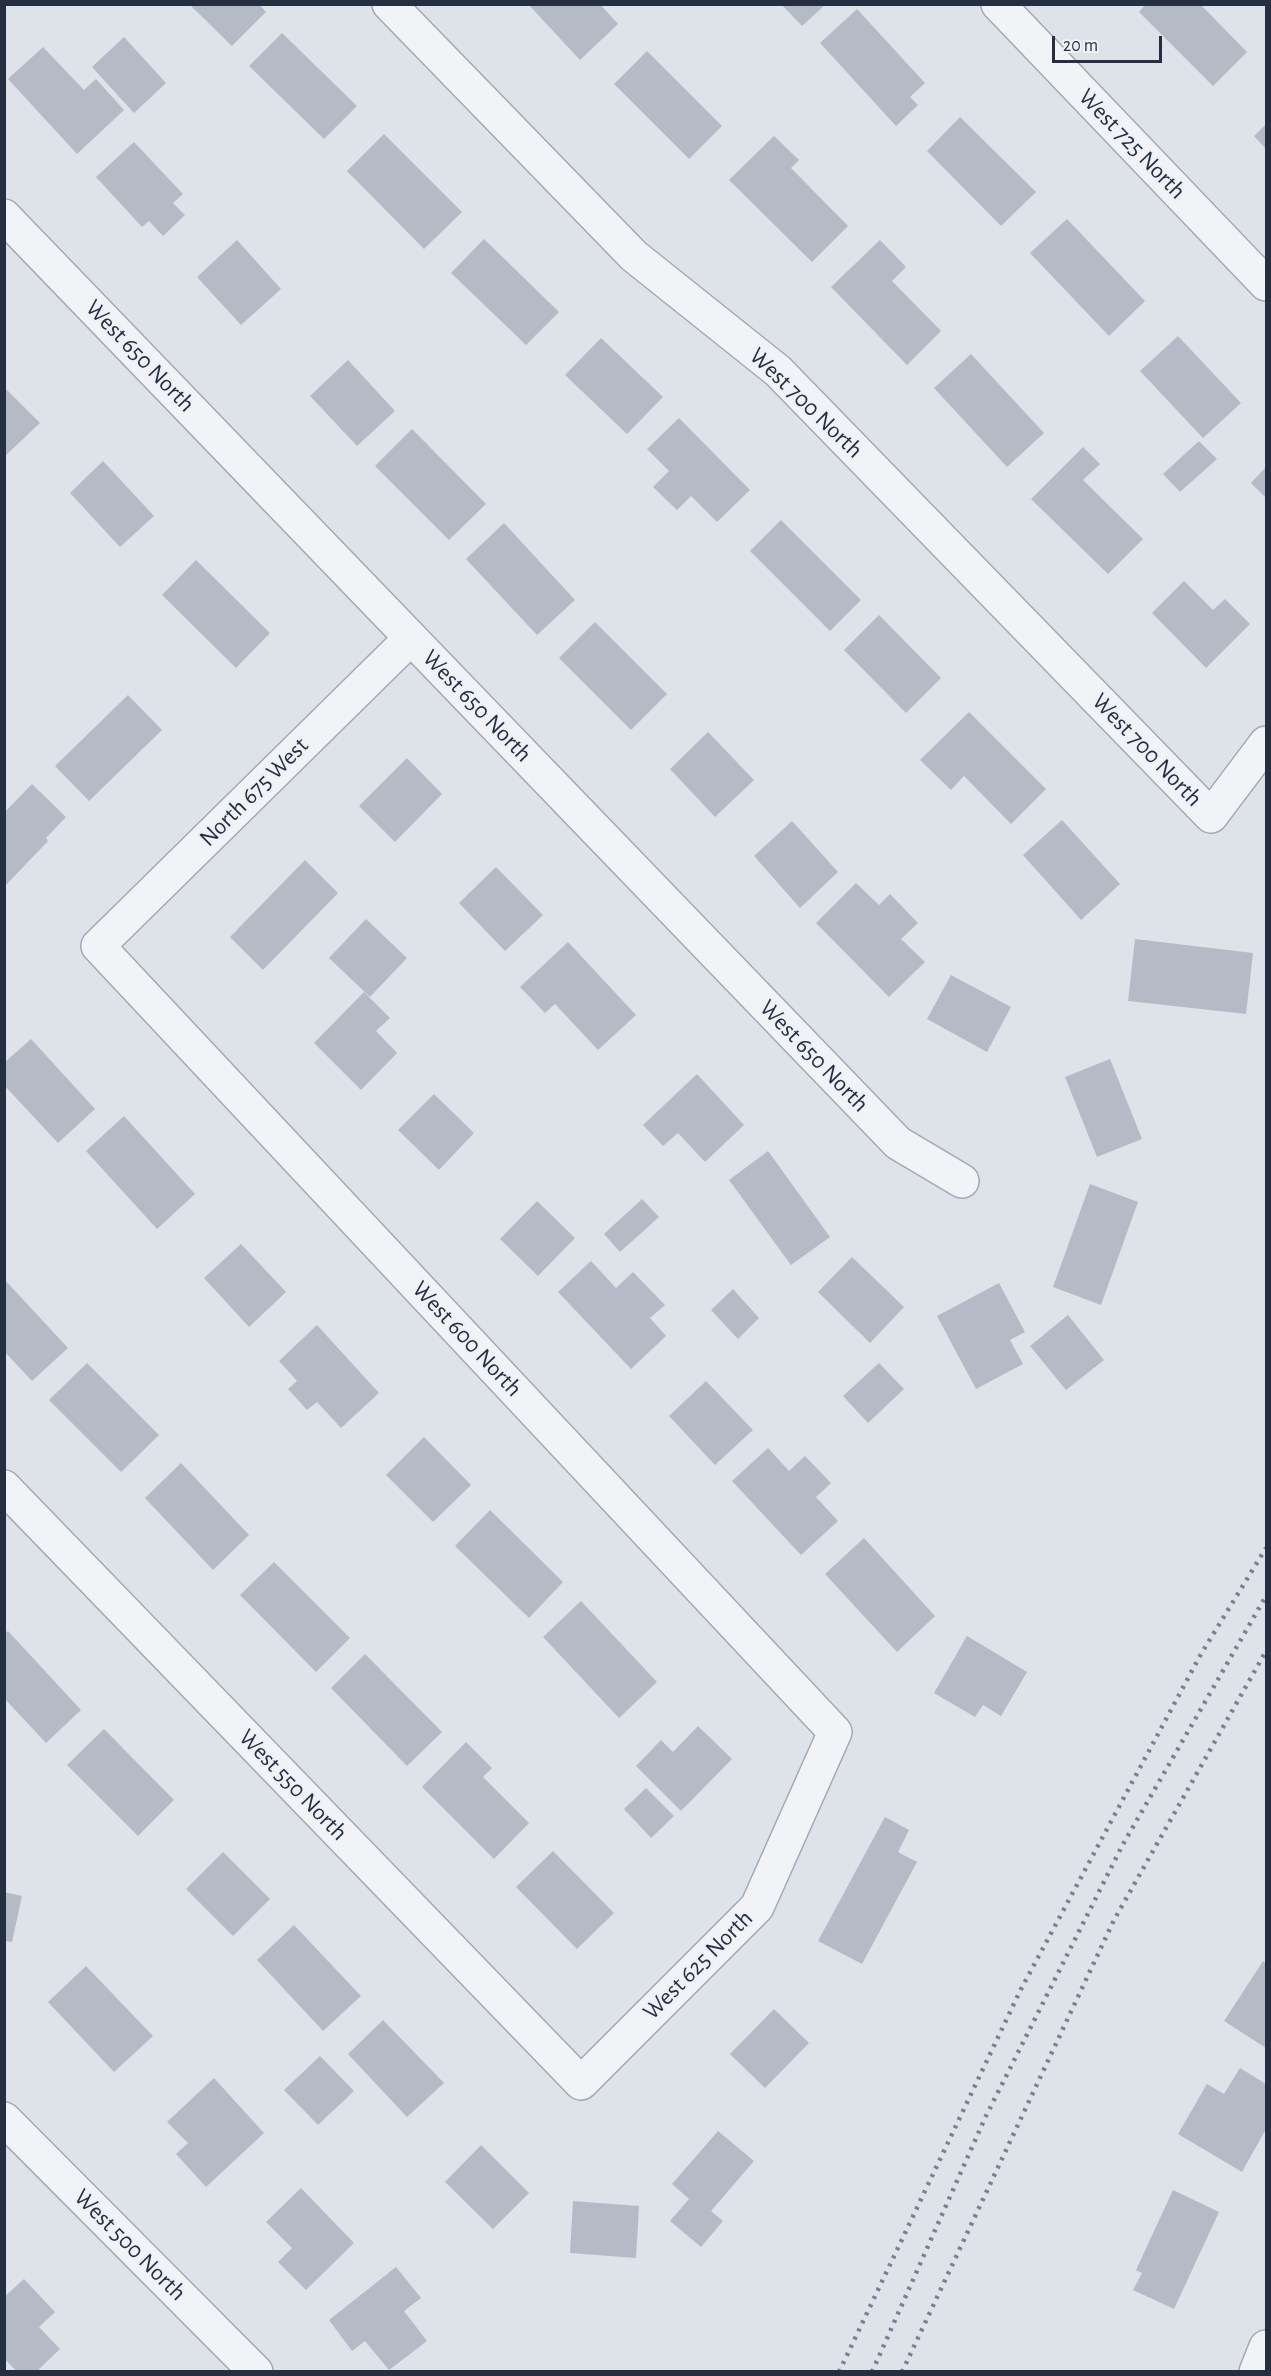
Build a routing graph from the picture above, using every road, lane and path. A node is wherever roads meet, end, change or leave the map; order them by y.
1 (389, 4) edge
2 (998, 4) edge
3 (4, 216) edge
4 (1266, 284) edge
5 (411, 638) junction
6 (1266, 743) edge
7 (98, 946) joint
8 (962, 1181) dead end
9 (4, 1487) edge
10 (835, 1732) joint
11 (581, 2082) joint
12 (4, 2119) edge
13 (1266, 2347) edge
14 (256, 2372) edge
15 (1256, 2372) edge

1 - 6 street, West 700 North
2 - 4 street, West 725 North
3 - 5 street, West 650 North
5 - 7 street, North 675 West
5 - 8 street, West 650 North
7 - 10 street, West 600 North
9 - 11 street, West 550 North
10 - 11 street, West 625 North
12 - 14 street, West 500 North
13 - 15 street

